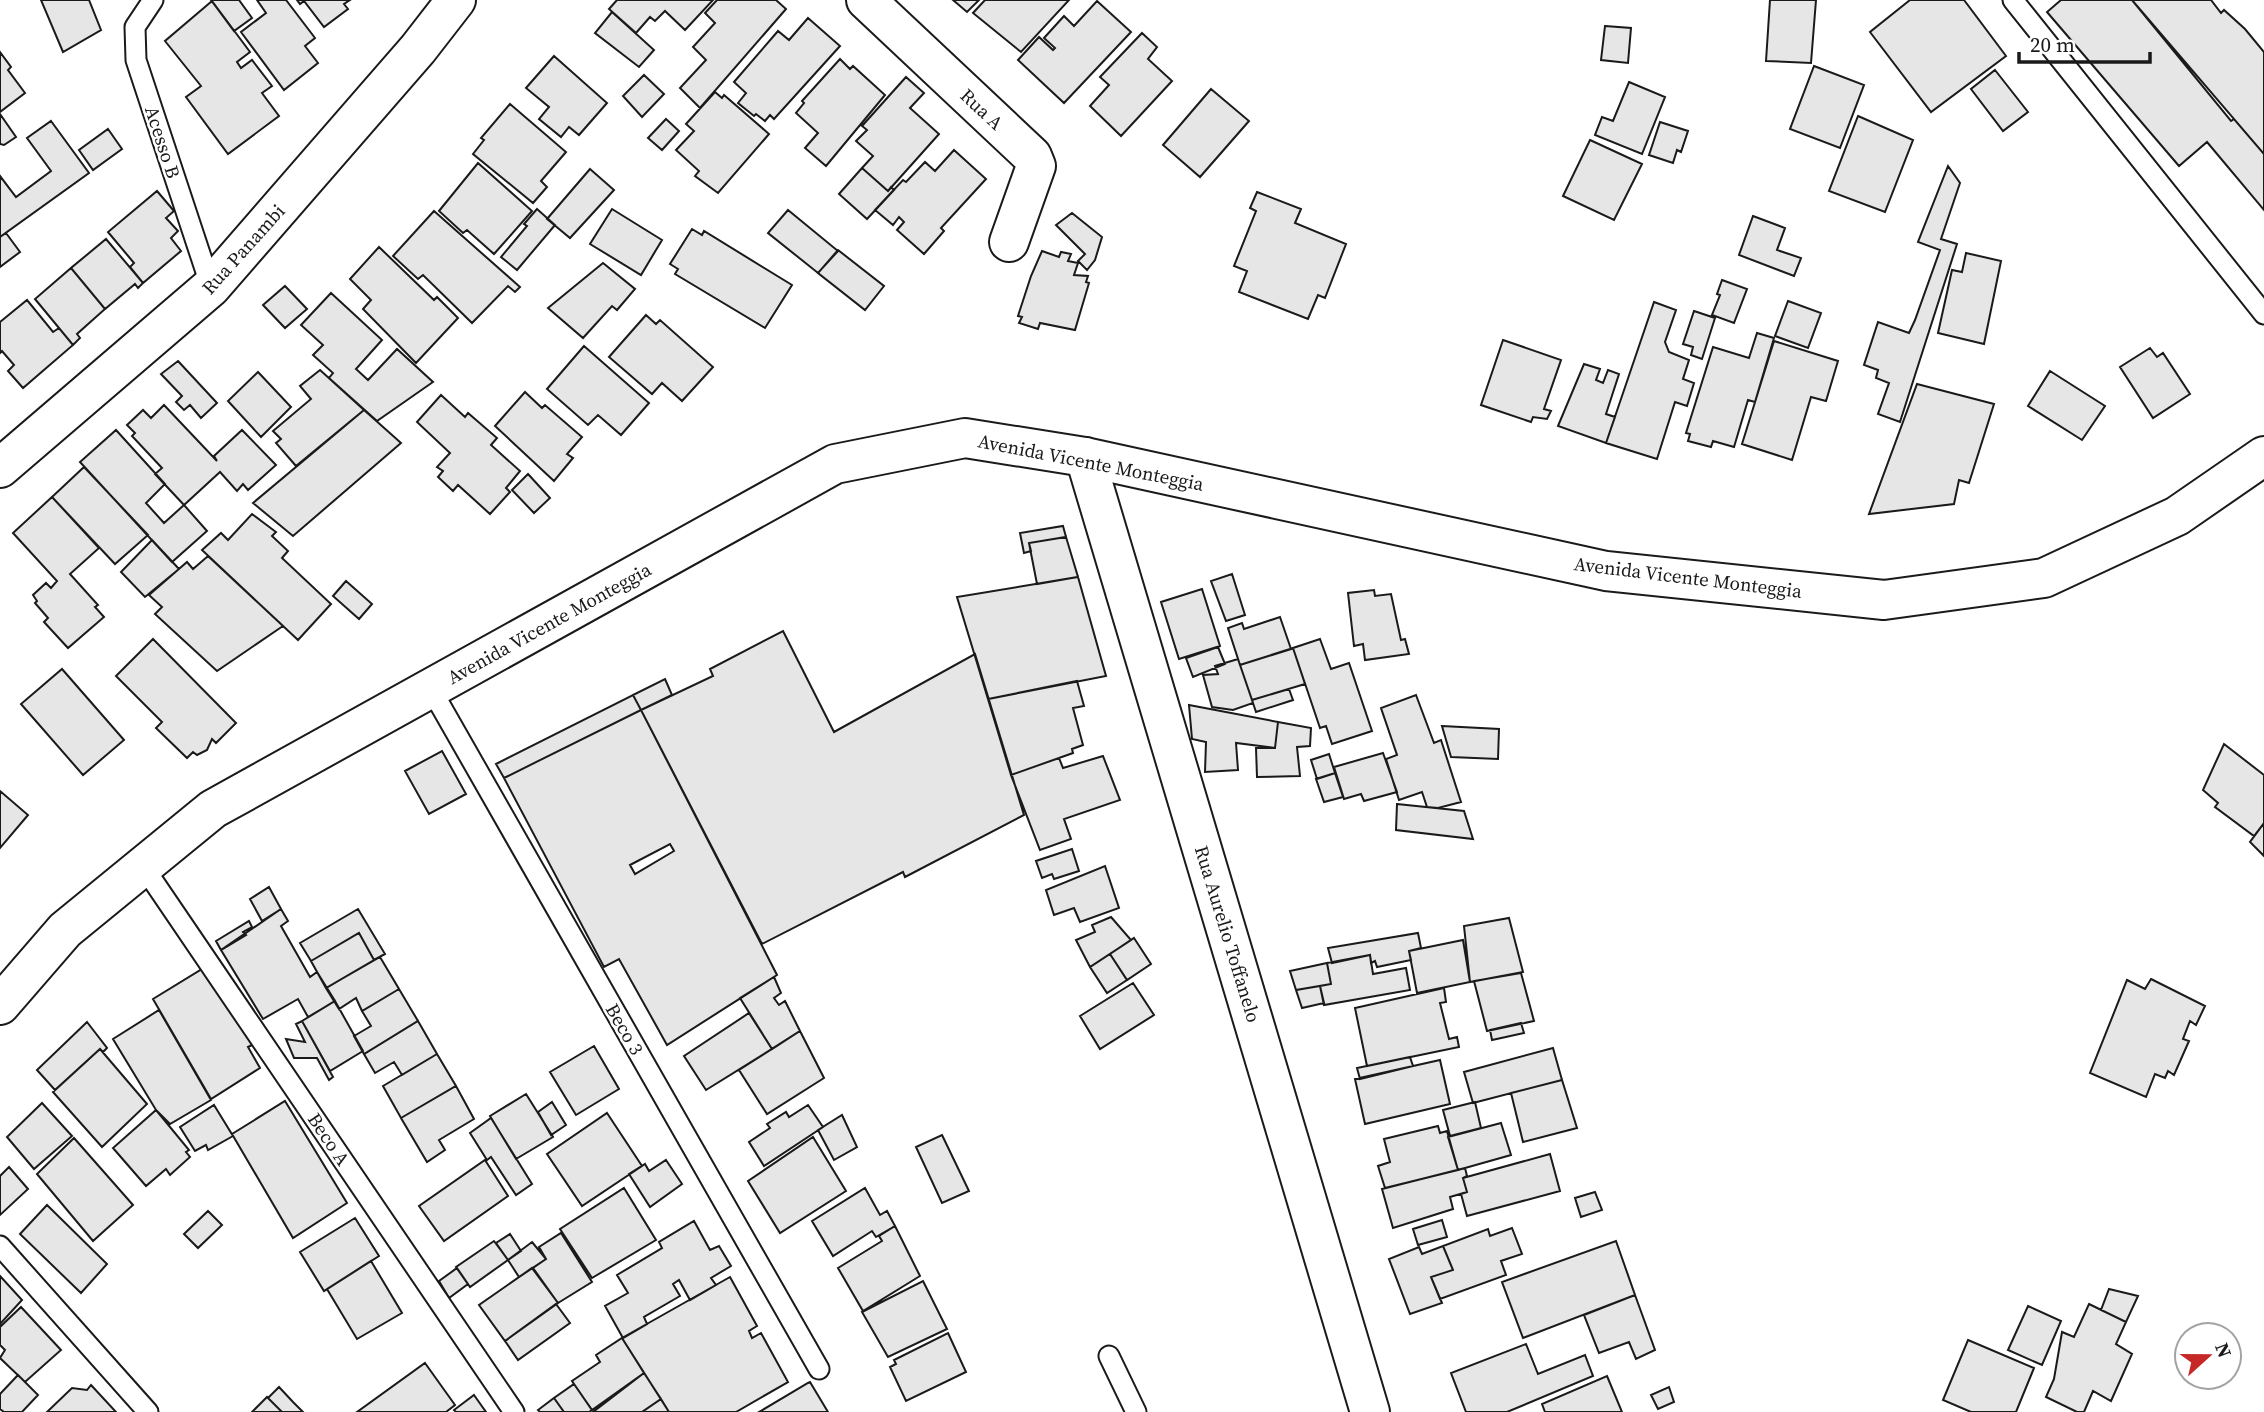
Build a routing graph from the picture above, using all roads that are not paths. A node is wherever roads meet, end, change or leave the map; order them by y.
1 (153, 0) edge
2 (456, 0) edge
3 (866, 0) edge
4 (2013, 0) edge
5 (1009, 242) dead end
6 (211, 287) junction
7 (2264, 314) edge
8 (2264, 456) edge
9 (1085, 457) junction
10 (0, 468) edge
11 (431, 689) junction
12 (144, 866) junction
13 (0, 1004) edge
14 (0, 1246) edge
15 (1109, 1356) dead end
16 (819, 1369) dead end
17 (148, 1412) edge
18 (514, 1412) edge
19 (1136, 1412) edge
20 (1370, 1412) edge

1 - 6 lane, Acesso B
2 - 6 main road, Rua Panambi
3 - 5 main road, Rua A
4 - 7 lane
6 - 10 main road, Rua Panambi
8 - 9 main road, Avenida Vicente Monteggia
9 - 11 main road, Avenida Vicente Monteggia
9 - 20 main road, Rua Aurelio Toffanelo
11 - 12 main road, Avenida Vicente Monteggia
11 - 16 lane, Beco 3
12 - 13 main road, Avenida Vicente Monteggia
12 - 18 lane, Beco A
14 - 17 lane
15 - 19 lane

